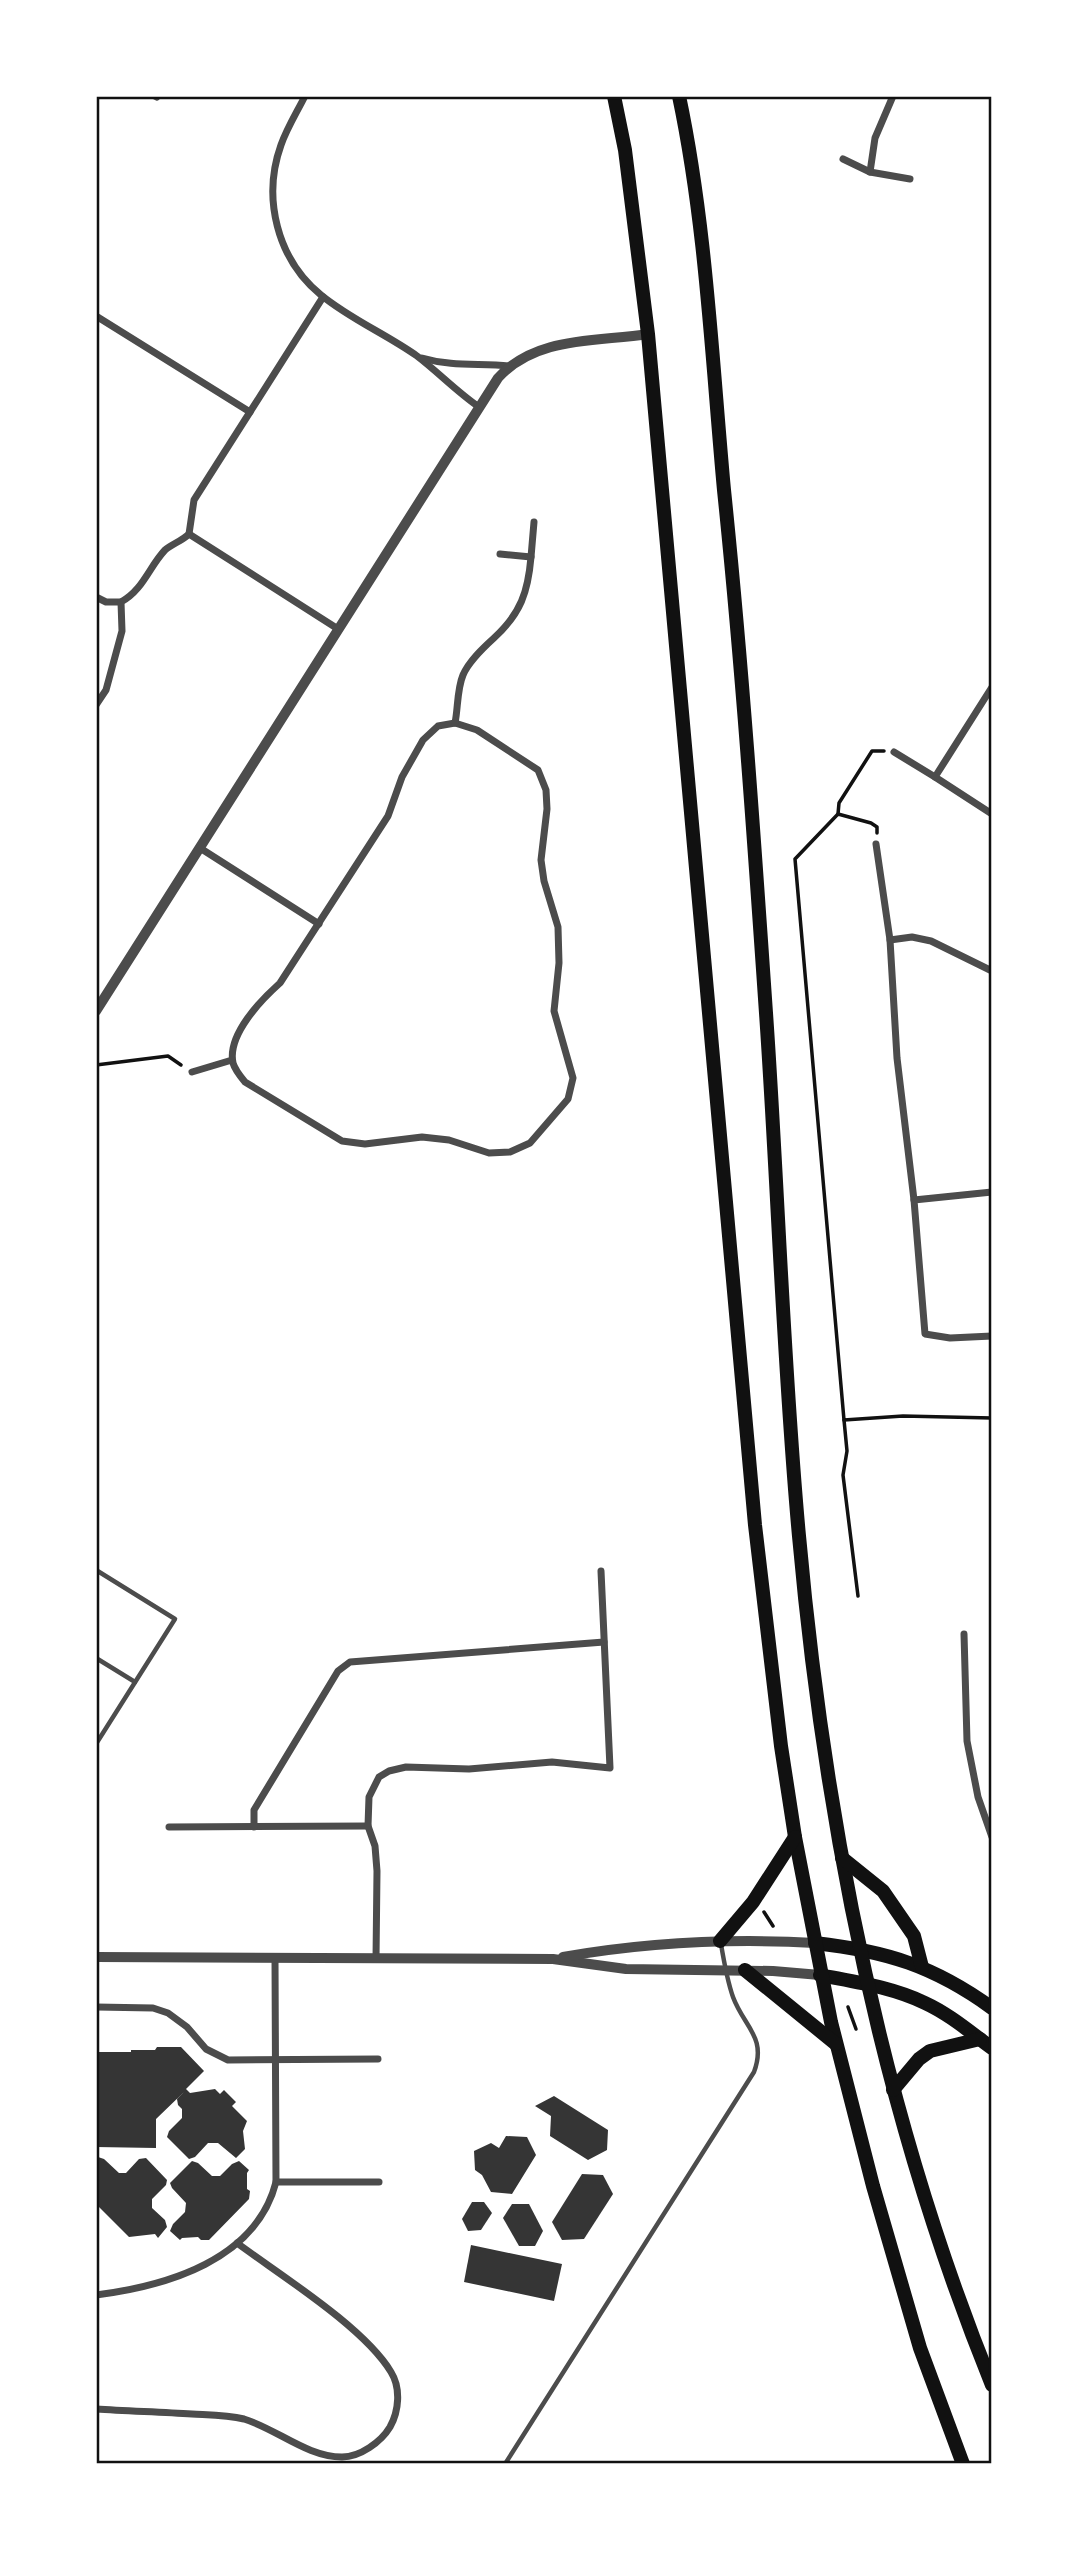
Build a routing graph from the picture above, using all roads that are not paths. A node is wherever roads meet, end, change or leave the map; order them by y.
1 (305, 96) edge
2 (614, 96) edge
3 (679, 96) edge
4 (692, 96) edge
5 (892, 96) edge
6 (682, 113) junction
7 (843, 159) dead end
8 (870, 172) junction
9 (910, 179) dead end
10 (323, 297) junction
11 (96, 316) edge
12 (648, 334) junction
13 (418, 357) junction
14 (509, 366) junction
15 (479, 407) junction
16 (250, 411) junction
17 (534, 522) dead end
18 (188, 534) junction
19 (499, 554) dead end
20 (531, 557) junction
21 (96, 597) edge
22 (121, 602) junction
23 (338, 629) junction
24 (992, 687) edge
25 (96, 705) edge
26 (455, 723) junction
27 (894, 752) road end
28 (935, 777) junction
29 (992, 814) edge
30 (876, 844) road end
31 (200, 848) junction
32 (319, 924) junction
33 (890, 940) junction
34 (992, 971) edge
35 (96, 1011) edge
36 (232, 1060) junction
37 (192, 1072) road end
38 (992, 1192) edge
39 (914, 1200) junction
40 (992, 1336) edge
41 (96, 1570) edge
42 (601, 1571) dead end
43 (964, 1634) dead end
44 (604, 1642) junction
45 (96, 1658) edge
46 (135, 1682) junction
47 (96, 1744) edge
48 (368, 1826) junction
49 (169, 1827) dead end
50 (254, 1827) junction
51 (795, 1837) junction
52 (992, 1837) edge
53 (842, 1858) junction
54 (720, 1941) junction
55 (815, 1943) junction
56 (859, 1948) junction
57 (96, 1956) edge
58 (275, 1958) junction
59 (376, 1959) junction
60 (553, 1959) junction
61 (922, 1967) junction
62 (725, 1970) junction
63 (745, 1970) junction
64 (820, 1975) junction
65 (866, 1984) junction
66 (96, 2007) edge
67 (992, 2008) edge
68 (986, 2043) edge
69 (836, 2044) junction
70 (379, 2059) dead end
71 (275, 2060) junction
72 (893, 2090) junction
73 (276, 2182) junction
74 (379, 2182) dead end
75 (237, 2243) junction
76 (96, 2295) edge
77 (992, 2385) edge
78 (96, 2409) edge
79 (505, 2464) edge
80 (962, 2464) edge

1 - 10 street
2 - 12 main road
3 - 6 main road
4 - 6 main road
5 - 8 street
6 - 53 main road
7 - 8 street
8 - 9 street
10 - 13 street
10 - 16 street
11 - 16 street
12 - 14 street
12 - 51 main road
13 - 14 street
13 - 15 street
14 - 15 street
15 - 23 street
16 - 18 street
17 - 20 street
18 - 22 street
18 - 23 street
19 - 20 street
20 - 26 street
21 - 22 street
22 - 25 street
23 - 31 street
24 - 28 street
26 - 32 street
26 - 36 street
27 - 28 street
28 - 29 street
30 - 33 street
31 - 32 street
31 - 35 street
32 - 36 street
33 - 34 street
33 - 39 street
36 - 37 street
38 - 39 street
39 - 40 street
41 - 46 lane
42 - 44 street
43 - 52 street
44 - 48 street
44 - 50 street
45 - 46 lane
46 - 47 lane
48 - 50 street
48 - 59 street
49 - 50 street
51 - 54 main road
51 - 55 main road
53 - 56 main road
53 - 61 main road
54 - 55 street
54 - 60 street
54 - 62 lane
55 - 56 main road
55 - 64 main road
56 - 61 main road
56 - 65 main road
57 - 58 street
58 - 59 street
58 - 71 street
59 - 60 street
60 - 62 street
61 - 67 main road
62 - 63 street
62 - 79 lane
63 - 64 street
63 - 69 main road
64 - 65 main road
64 - 69 main road
65 - 68 main road
65 - 72 main road
66 - 71 street
68 - 72 main road
69 - 80 main road
70 - 71 street
71 - 73 street
72 - 77 main road
73 - 74 street
73 - 75 street
75 - 76 street
75 - 78 street

